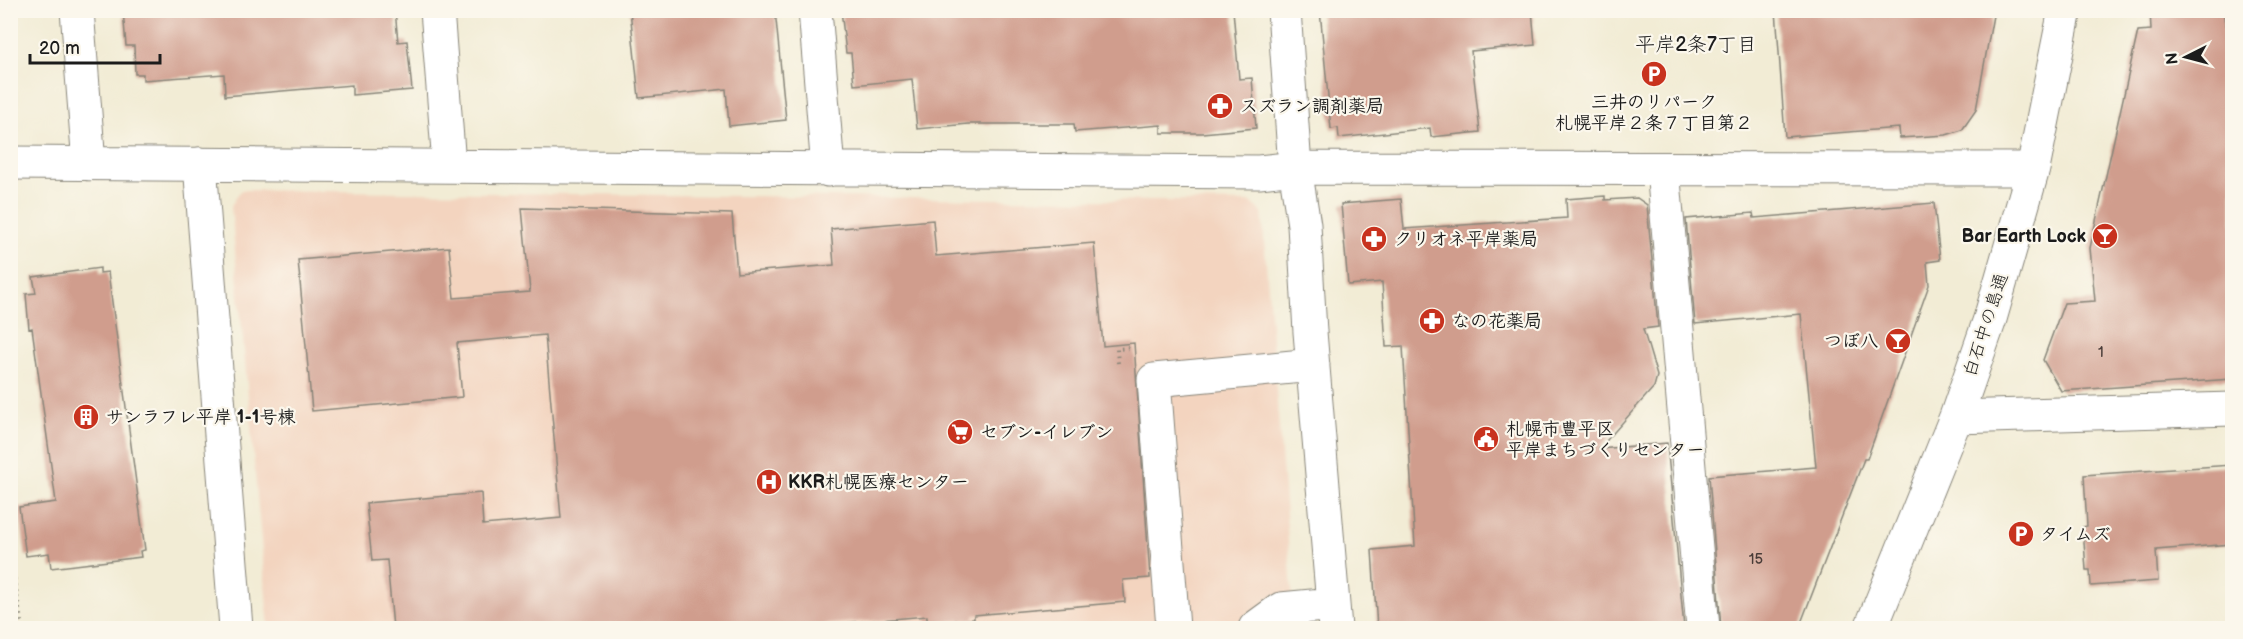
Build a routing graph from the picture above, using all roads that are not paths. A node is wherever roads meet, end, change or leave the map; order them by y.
1 (77, 10) edge
2 (437, 10) edge
3 (815, 10) edge
4 (1284, 10) edge
5 (2065, 10) edge
6 (10, 163) edge
7 (89, 164) junction
8 (200, 164) junction
9 (449, 165) junction
10 (1295, 168) junction
11 (1663, 169) junction
12 (2033, 169) junction
13 (828, 170) junction
14 (1312, 365) junction
15 (2232, 409) edge
16 (1956, 417) junction
17 (1334, 616) edge
18 (236, 628) edge
19 (1173, 628) edge
20 (1255, 628) edge
21 (1703, 628) edge
22 (1871, 628) edge

1 - 7 street
2 - 9 street
3 - 13 street
4 - 10 street
5 - 12 street, 白石中の島通
6 - 7 street
7 - 8 street
8 - 9 street
8 - 18 street
9 - 13 street
10 - 11 street
10 - 13 street
10 - 14 street
11 - 12 street
11 - 21 street
12 - 16 street, 白石中の島通
14 - 17 street
14 - 19 street
15 - 16 street
16 - 22 street, 白石中の島通
17 - 20 street

